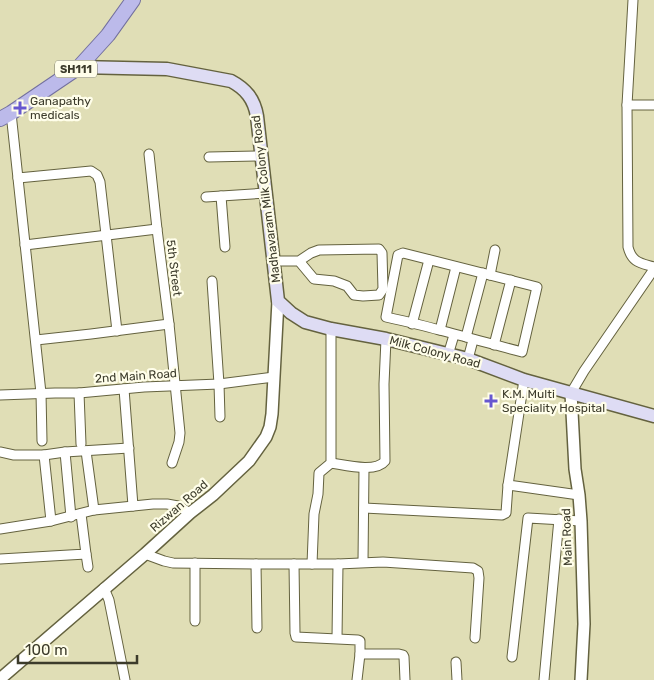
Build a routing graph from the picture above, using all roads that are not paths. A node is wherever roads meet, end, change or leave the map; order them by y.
1 (133, 0) edge
2 (633, 0) edge
3 (79, 67) junction
4 (627, 105) junction
5 (654, 105) edge
6 (5, 116) edge
7 (149, 154) dead end
8 (262, 156) junction
9 (209, 157) dead end
10 (18, 178) junction
11 (266, 193) junction
12 (221, 196) junction
13 (206, 197) dead end
14 (157, 229) junction
15 (106, 235) junction
16 (25, 245) junction
17 (225, 247) dead end
18 (495, 250) dead end
19 (429, 260) junction
20 (274, 261) junction
21 (299, 261) junction
22 (456, 266) junction
23 (654, 268) edge
24 (486, 274) junction
25 (511, 280) junction
26 (212, 281) dead end
27 (278, 301) junction
28 (169, 324) junction
29 (412, 324) junction
30 (331, 329) junction
31 (440, 330) junction
32 (117, 331) junction
33 (454, 335) junction
34 (469, 338) junction
35 (386, 339) junction
36 (36, 340) junction
37 (494, 345) junction
38 (448, 355) junction
39 (468, 359) junction
40 (274, 377) junction
41 (524, 380) junction
42 (219, 384) junction
43 (174, 385) junction
44 (124, 389) junction
45 (41, 393) junction
46 (80, 393) junction
47 (571, 393) junction
48 (0, 395) edge
49 (654, 416) edge
50 (220, 417) dead end
51 (42, 441) dead end
52 (84, 448) junction
53 (129, 448) junction
54 (0, 452) edge
55 (65, 452) junction
56 (44, 455) junction
57 (172, 463) dead end
58 (331, 463) junction
59 (364, 468) junction
60 (508, 485) junction
61 (579, 495) junction
62 (133, 506) junction
63 (364, 508) junction
64 (94, 510) junction
65 (190, 513) junction
66 (82, 514) junction
67 (71, 517) junction
68 (559, 519) junction
69 (51, 521) junction
70 (581, 521) junction
71 (0, 529) edge
72 (86, 554) junction
73 (145, 554) junction
74 (0, 558) edge
75 (364, 562) junction
76 (195, 563) junction
77 (256, 564) junction
78 (294, 564) junction
79 (312, 564) junction
80 (338, 564) junction
81 (88, 568) dead end
82 (104, 588) junction
83 (195, 620) dead end
84 (257, 628) dead end
85 (336, 638) junction
86 (475, 638) dead end
87 (360, 654) junction
88 (512, 657) dead end
89 (456, 662) dead end
90 (0, 679) edge
91 (125, 680) edge
92 (356, 680) edge
93 (404, 680) edge
94 (457, 680) edge
95 (544, 680) edge
96 (582, 680) edge

1 - 3 main road, SH111
2 - 4 street
3 - 6 main road, SH111
3 - 8 main road, Madhavaram Milk Colony Road
4 - 5 street
4 - 23 street
6 - 10 street
7 - 14 street, 5th Street
8 - 9 street
8 - 11 main road, Madhavaram Milk Colony Road
10 - 15 street
10 - 16 street
11 - 12 street
11 - 20 main road, Madhavaram Milk Colony Road
12 - 13 street
12 - 17 street
14 - 15 street
14 - 28 street, 5th Street
15 - 16 street
15 - 32 street
16 - 36 street
18 - 24 street
19 - 22 street
19 - 29 street
19 - 29 street
20 - 21 street
20 - 27 main road, Madhavaram Milk Colony Road
21 - 21 street
22 - 24 street
22 - 31 street
23 - 47 street
24 - 25 street
24 - 34 street
25 - 37 street
25 - 37 street
26 - 42 street
27 - 30 main road, Milk Colony Road
27 - 40 street, Rizwan Road
28 - 32 street
28 - 43 street, 5th Street
29 - 31 street
30 - 35 main road, Milk Colony Road
30 - 58 street
31 - 33 street
32 - 36 street
33 - 34 street
33 - 38 street
34 - 37 street
34 - 39 street
35 - 38 main road, Milk Colony Road
35 - 59 street
36 - 45 street
38 - 39 main road, Milk Colony Road
39 - 41 main road, Milk Colony Road
40 - 42 street, 2nd Main Road
40 - 65 street, Rizwan Road
41 - 47 main road, Milk Colony Road
41 - 60 street
42 - 43 street, 2nd Main Road
42 - 50 street
43 - 44 street, 2nd Main Road
43 - 57 street, 5th Street
44 - 46 street, 2nd Main Road
44 - 53 street
45 - 46 street, 2nd Main Road
45 - 48 street, 2nd Main Road
45 - 51 street
46 - 52 street
47 - 49 main road, Milk Colony Road
47 - 61 street, Main Road
52 - 53 street
52 - 55 street
52 - 64 street
53 - 62 street
54 - 56 street
55 - 56 street
55 - 67 street
56 - 69 street
58 - 59 street
58 - 79 street
59 - 63 street
60 - 61 street
60 - 63 street
61 - 70 street, Main Road
62 - 64 street
62 - 65 street
63 - 75 street
64 - 66 street
65 - 73 street, Rizwan Road
66 - 67 street
66 - 72 street
67 - 69 street
68 - 70 street
68 - 88 street
68 - 95 street
69 - 71 street
70 - 96 street, Main Road
72 - 74 street
72 - 81 street
73 - 76 street
73 - 82 street, Rizwan Road
75 - 80 street
75 - 86 street
76 - 77 street
76 - 83 street
77 - 78 street
77 - 84 street
78 - 79 street
78 - 85 street
79 - 80 street
80 - 85 street
82 - 90 street, Rizwan Road
82 - 91 street
85 - 87 street
87 - 92 street
87 - 93 street
89 - 94 street

